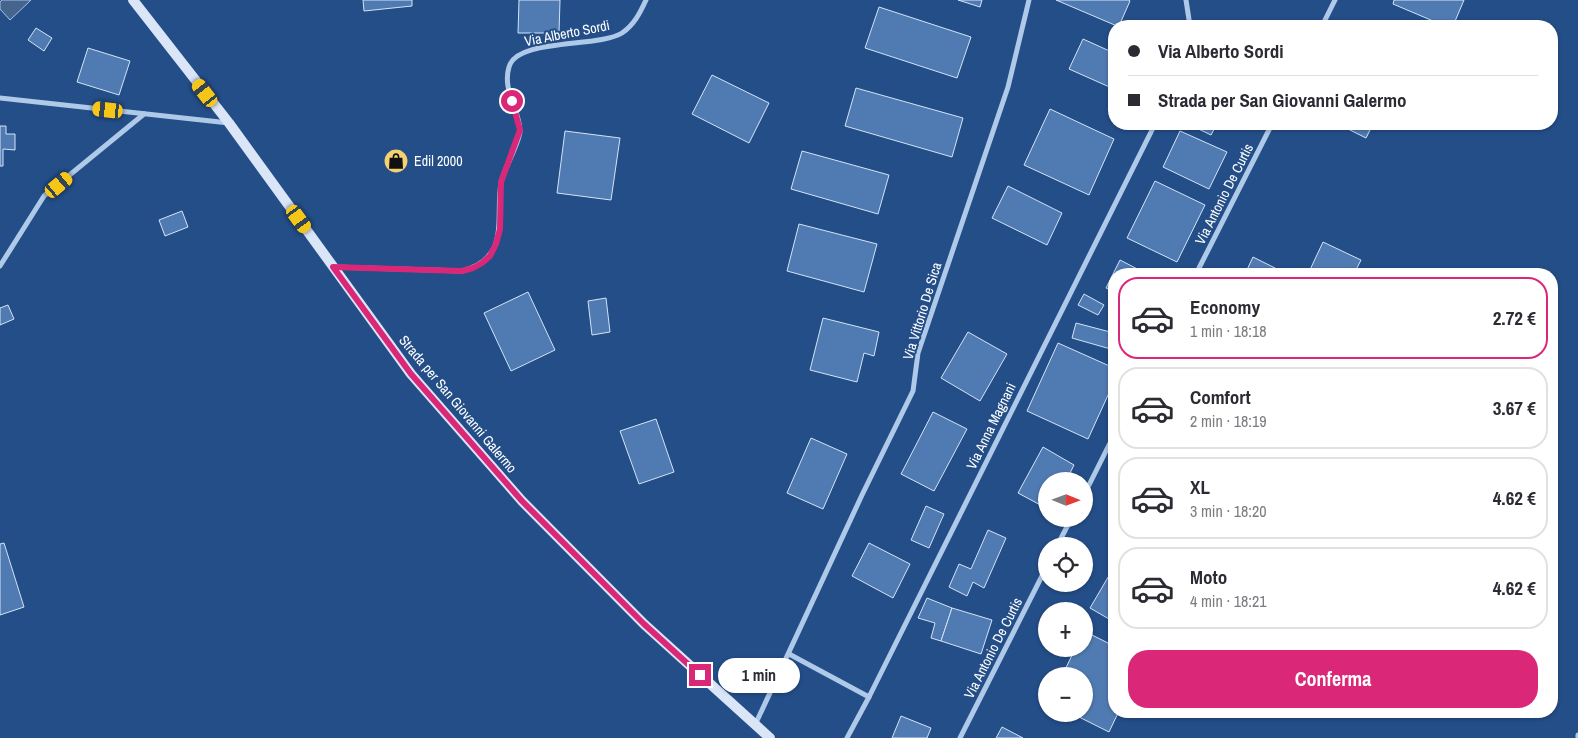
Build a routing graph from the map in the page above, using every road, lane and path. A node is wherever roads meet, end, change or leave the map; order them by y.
1 (133, 0) edge
2 (646, 0) edge
3 (1029, 0) edge
4 (1186, 0) edge
5 (1335, 0) edge
6 (1189, 20) edge
7 (1325, 20) edge
8 (0, 98) edge
9 (144, 114) junction
10 (229, 124) junction
11 (1152, 130) edge
12 (1269, 130) edge
13 (0, 266) edge
14 (333, 267) junction
15 (1199, 268) edge
16 (1108, 448) edge
17 (1093, 477) edge
18 (1038, 584) edge
19 (789, 654) junction
20 (869, 697) junction
21 (755, 726) junction
22 (770, 738) edge
23 (847, 738) edge
24 (960, 738) edge

1 - 10 main road, Strada per San Giovanni Galermo
2 - 14 street, Via Alberto Sordi
3 - 19 street, Via Vittorio De Sica
4 - 6 street
5 - 7 street
8 - 9 street
9 - 10 street
9 - 13 street
10 - 14 main road, Strada per San Giovanni Galermo
11 - 20 street, Via Anna Magnani
12 - 15 street, Via Antonio De Curtis
14 - 21 main road, Strada per San Giovanni Galermo
16 - 17 street
18 - 24 street, Via Antonio De Curtis
19 - 20 street
19 - 21 street, Via Vittorio De Sica
20 - 23 street, Via Anna Magnani
21 - 22 main road, Strada per San Giovanni Galermo

